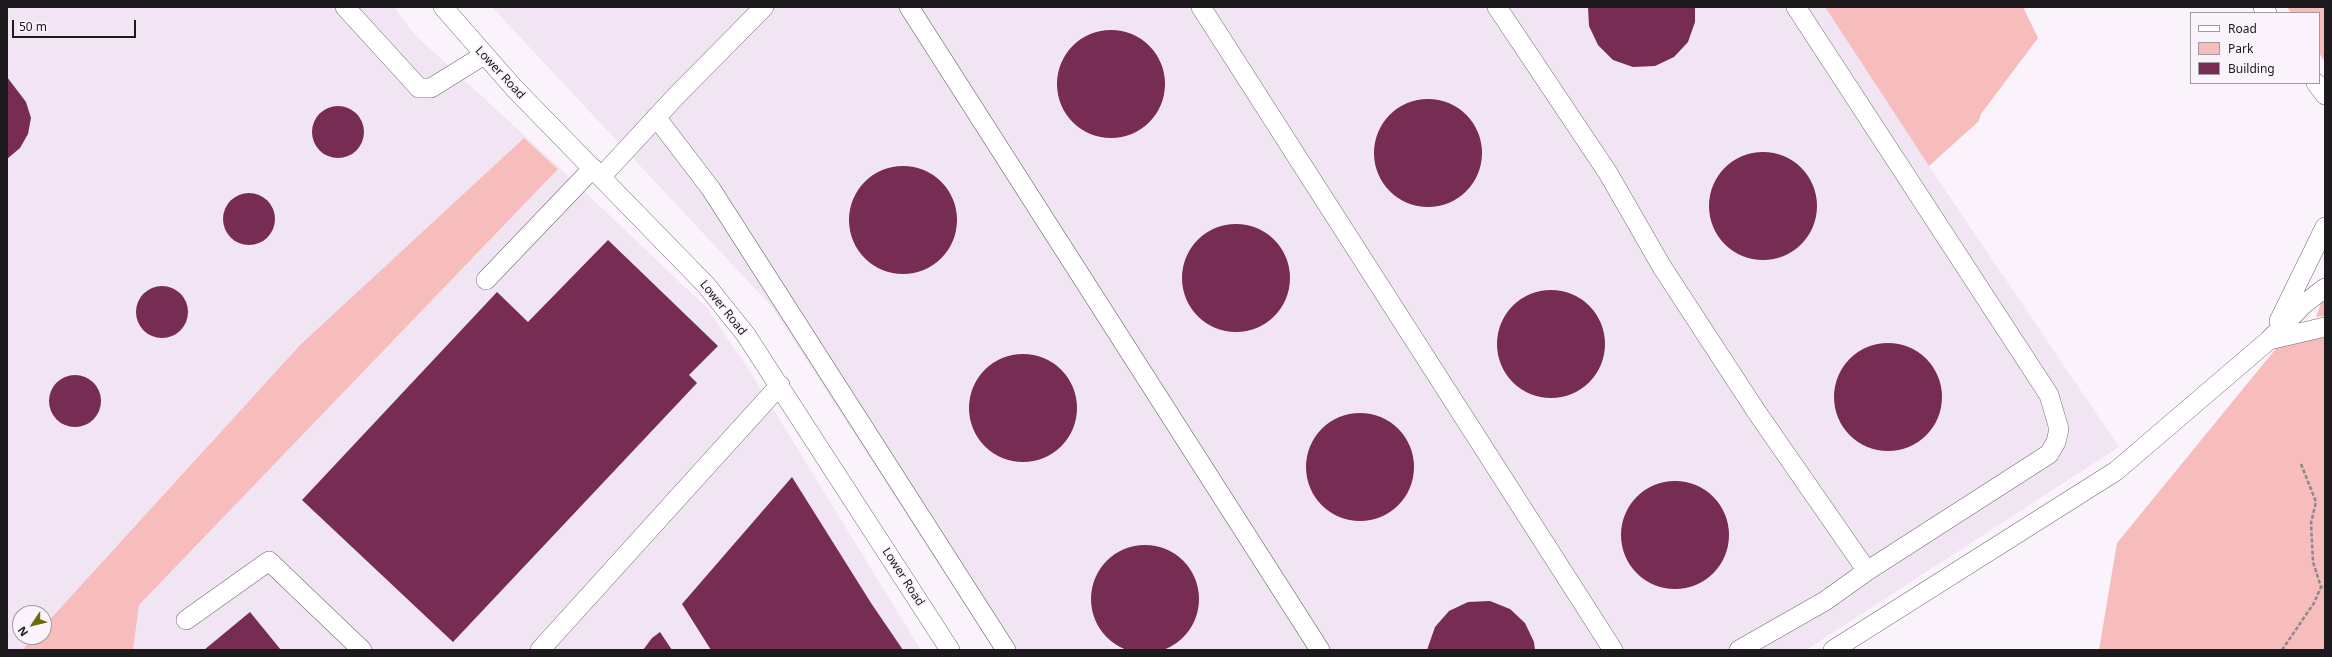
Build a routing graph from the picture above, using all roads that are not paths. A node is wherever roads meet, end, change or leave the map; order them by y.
1 (345, 7) edge
2 (443, 7) edge
3 (764, 7) edge
4 (909, 7) edge
5 (1201, 7) edge
6 (1497, 7) edge
7 (1796, 7) edge
8 (484, 55) junction
9 (2317, 84) edge
10 (2325, 95) edge
11 (656, 118) junction
12 (597, 173) junction
13 (2325, 228) edge
14 (486, 280) dead end
15 (2325, 288) edge
16 (2325, 327) edge
17 (2269, 340) junction
18 (780, 385) junction
19 (1867, 571) junction
20 (186, 620) dead end
21 (362, 650) edge
22 (540, 650) edge
23 (950, 650) edge
24 (1006, 650) edge
25 (1320, 650) edge
26 (1613, 650) edge
27 (1739, 650) edge
28 (1834, 650) edge

1 - 8 street
2 - 8 street, Lower Road
3 - 11 street
4 - 25 street
5 - 26 street
6 - 19 street
7 - 19 street
8 - 12 street, Lower Road
9 - 10 street
11 - 12 street
11 - 24 street
12 - 14 street
12 - 18 street, Lower Road
13 - 17 street
15 - 17 street
16 - 17 street
17 - 28 street
18 - 22 street
18 - 23 street, Lower Road
19 - 27 street
20 - 21 street

